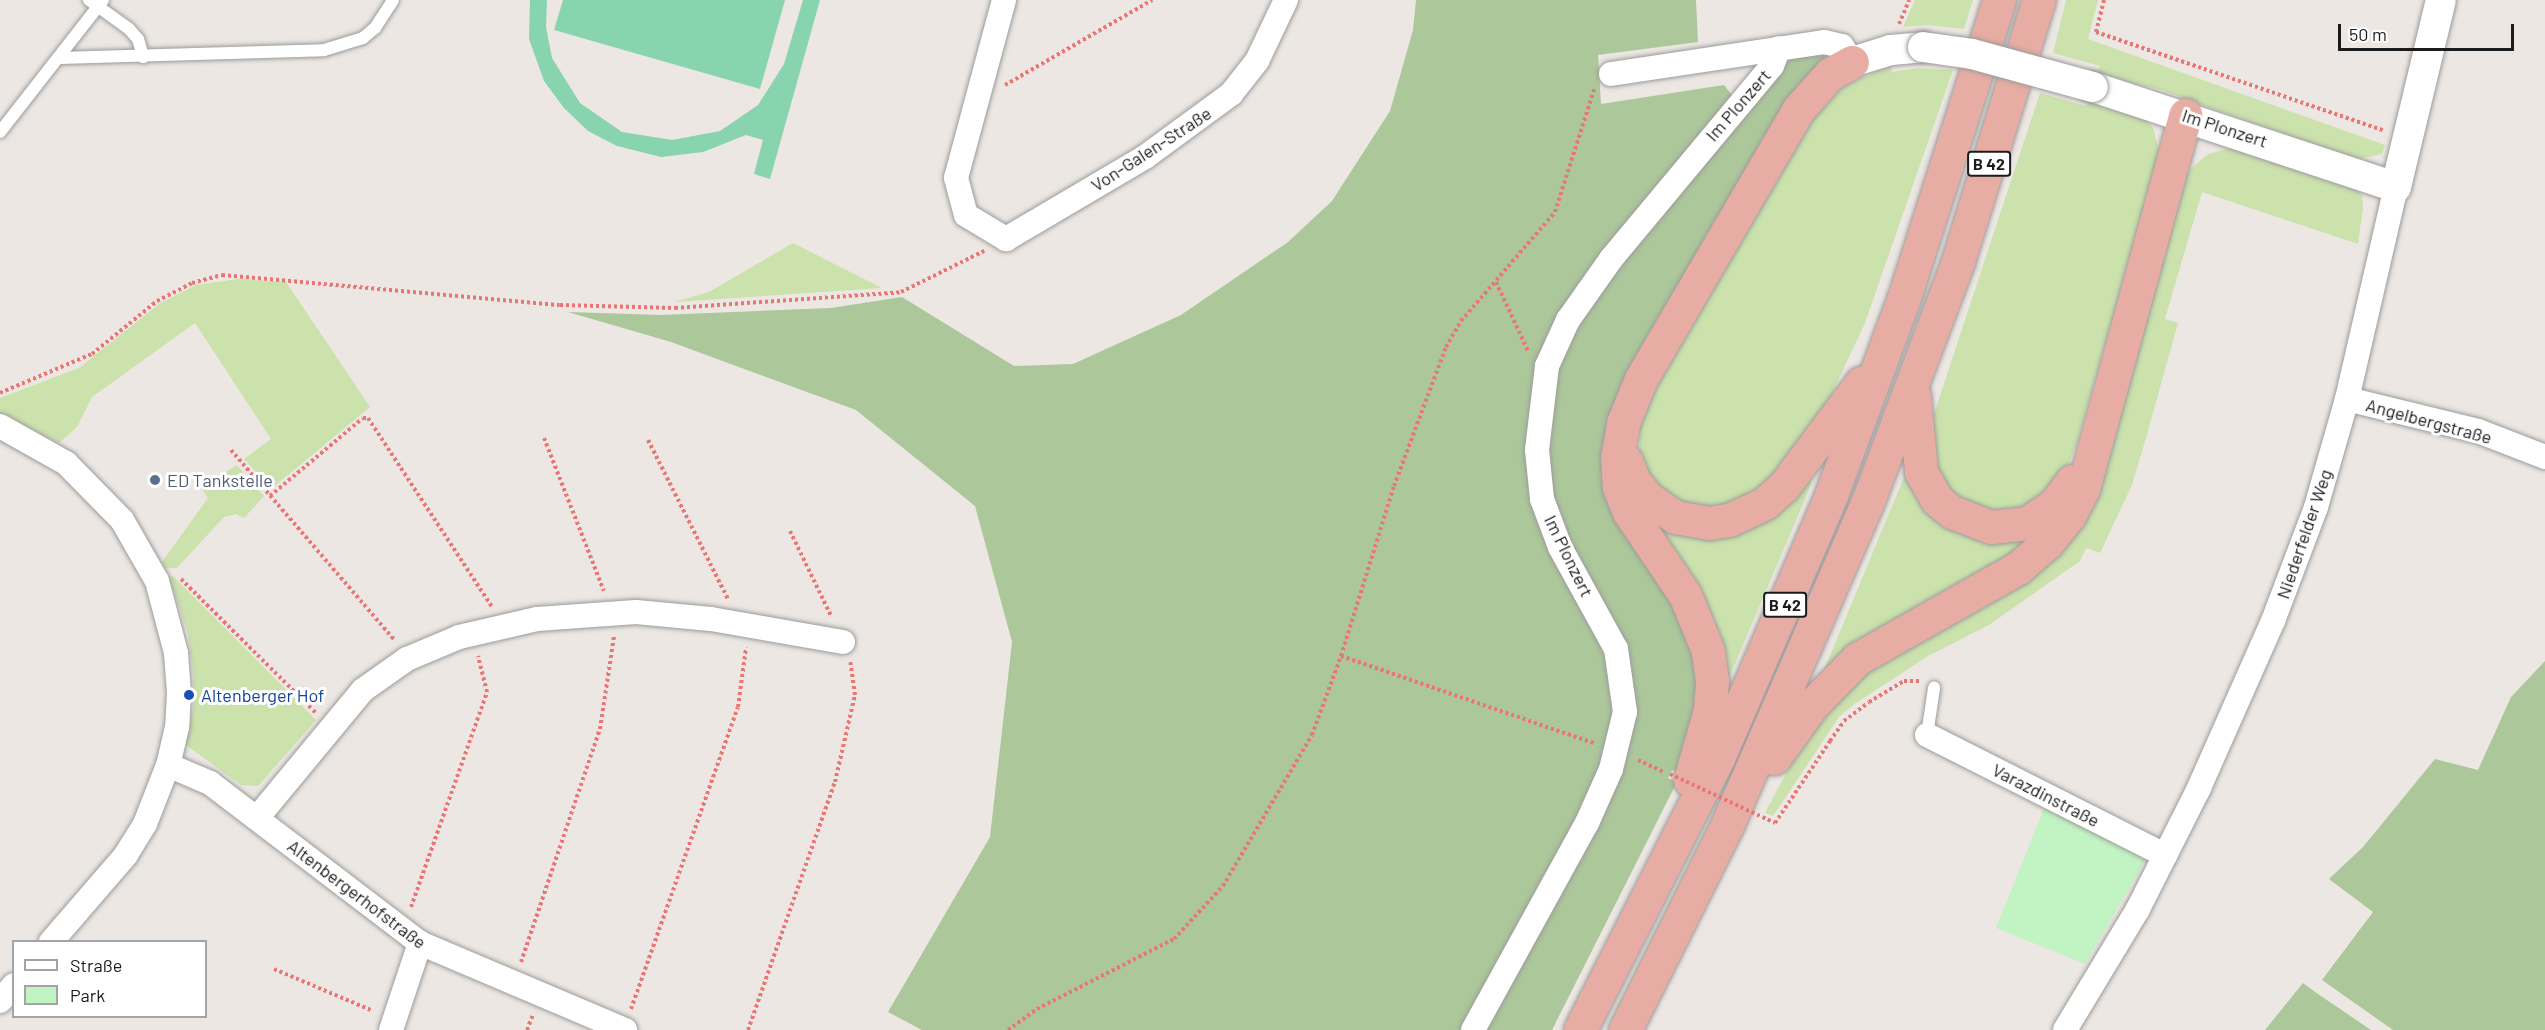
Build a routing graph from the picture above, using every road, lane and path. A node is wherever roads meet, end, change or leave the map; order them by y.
1 (393, 0) edge
2 (1004, 0) edge
3 (1152, 0) edge
4 (1286, 0) edge
5 (1999, 0) edge
6 (2039, 0) edge
7 (2104, 0) edge
8 (2441, 0) edge
9 (97, 2) edge
10 (1779, 48) junction
11 (143, 57) junction
12 (59, 58) junction
13 (1852, 62) junction
14 (1611, 74) joint
15 (977, 100) junction
16 (2185, 115) junction
17 (0, 132) edge
18 (2408, 139) junction
19 (2396, 188) junction
20 (1006, 239) junction
21 (1496, 282) junction
22 (1886, 347) junction
23 (1547, 366) junction
24 (1914, 383) junction
25 (0, 393) edge
26 (2347, 399) junction
27 (0, 426) edge
28 (1621, 434) junction
29 (544, 438) dead end
30 (648, 440) dead end
31 (2092, 445) junction
32 (231, 450) dead end
33 (2545, 457) edge
34 (270, 496) junction
35 (790, 531) dead end
36 (153, 572) junction
37 (611, 613) junction
38 (740, 625) junction
39 (499, 626) junction
40 (472, 633) junction
41 (843, 642) junction
42 (1341, 656) junction
43 (406, 659) junction
44 (1934, 688) joint
45 (329, 727) junction
46 (1927, 735) joint
47 (1616, 751) junction
48 (168, 765) junction
49 (256, 818) junction
50 (1728, 824) junction
51 (2165, 855) junction
52 (1669, 857) junction
53 (398, 928) junction
54 (53, 940) edge
55 (420, 943) junction
56 (274, 969) dead end
57 (513, 985) junction
58 (12, 987) edge
59 (0, 1001) edge
60 (392, 1025) edge
61 (625, 1030) edge
62 (748, 1030) edge
63 (1008, 1030) edge
64 (1473, 1030) edge
65 (1580, 1030) edge
66 (1625, 1030) edge
67 (2065, 1030) edge

1 - 11 lane
2 - 15 street
3 - 15 path
4 - 20 street, Von-Galen-Straße
5 - 22 highway, B 42
6 - 24 highway, B 42
7 - 18 path
8 - 18 street, Niederfelder Weg
9 - 11 lane
9 - 12 lane
10 - 13 street, Im Plonzert
10 - 14 street, Im Plonzert
10 - 23 street, Im Plonzert
11 - 12 lane
12 - 17 lane
13 - 16 street, Im Plonzert, bridge
13 - 28 highway
14 - 21 path
15 - 20 street
16 - 19 street, Im Plonzert
16 - 31 highway
18 - 19 street, Niederfelder Weg
19 - 26 street, Niederfelder Weg
20 - 25 path
21 - 23 path
21 - 42 path
22 - 28 highway
22 - 52 highway, B 42
23 - 47 street, Im Plonzert
24 - 31 highway
24 - 50 highway, B 42
26 - 33 street, Angelbergstraße
26 - 51 street, Niederfelder Weg
27 - 36 street
28 - 52 highway
29 - 37 path
30 - 38 path
31 - 50 highway
32 - 34 path
34 - 39 path
34 - 43 path
35 - 41 path
36 - 45 path
36 - 48 street
37 - 38 street
37 - 39 street
37 - 57 path
38 - 41 street
38 - 61 path
39 - 40 street
40 - 43 street
40 - 53 path
41 - 62 path
42 - 47 path
42 - 63 path
43 - 45 street
44 - 46 lane
44 - 47 path, bridge
45 - 49 street
46 - 51 street, Varazdinstraße
47 - 64 street, Im Plonzert
48 - 49 street, Altenbergerhofstraße
48 - 54 street
49 - 53 street, Altenbergerhofstraße
50 - 66 highway, B 42
51 - 67 street, Niederfelder Weg
52 - 65 highway, B 42
53 - 55 street, Altenbergerhofstraße
55 - 57 street, Altenbergerhofstraße
55 - 60 street
56 - 60 path
57 - 61 street, Altenbergerhofstraße
58 - 59 street

